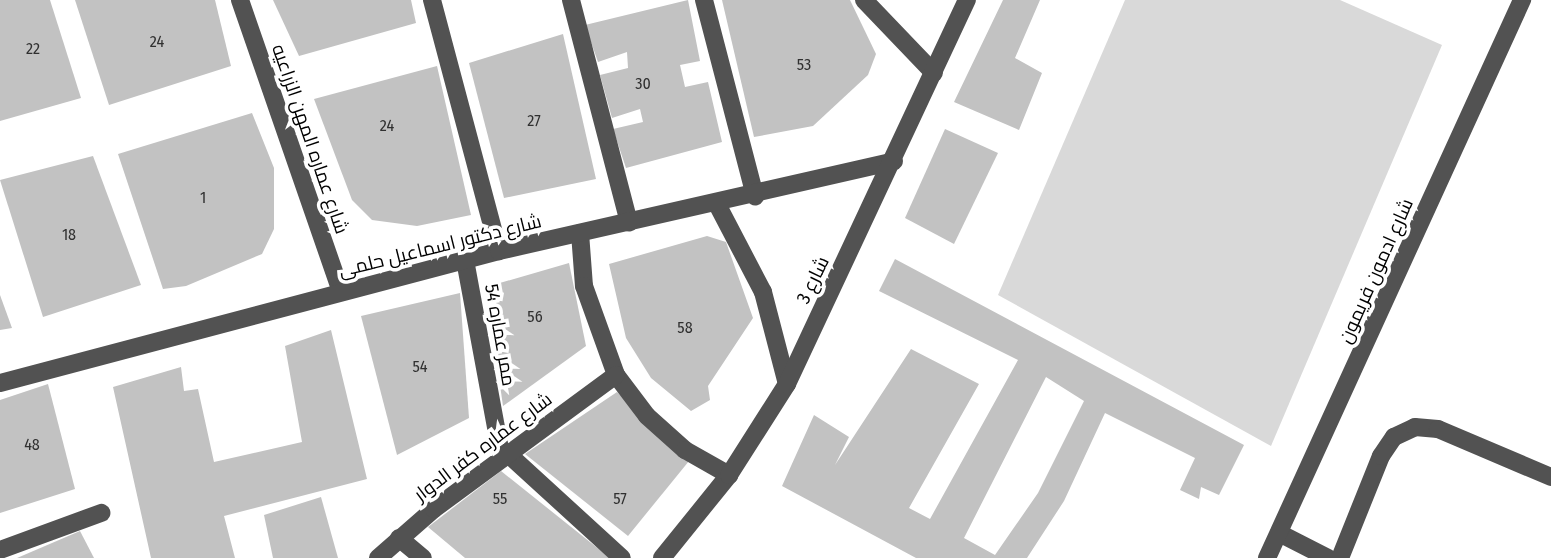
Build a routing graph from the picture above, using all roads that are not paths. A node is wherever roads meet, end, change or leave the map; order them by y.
1 (240, 0) edge
2 (432, 0) edge
3 (571, 0) edge
4 (704, 0) edge
5 (864, 0) edge
6 (967, 0) edge
7 (1522, 0) edge
8 (934, 72) junction
9 (894, 161) junction
10 (755, 196) junction
11 (717, 204) junction
12 (629, 223) junction
13 (580, 233) junction
14 (499, 251) junction
15 (465, 260) junction
16 (341, 292) junction
17 (617, 375) junction
18 (0, 383) edge
19 (787, 384) junction
20 (505, 457) junction
21 (729, 475) junction
22 (1551, 477) edge
23 (101, 513) dead end
24 (1279, 533) junction
25 (399, 538) junction
26 (0, 550) edge
27 (378, 558) edge
28 (423, 558) edge
29 (622, 558) edge
30 (662, 558) edge
31 (1267, 558) edge
32 (1328, 558) edge
33 (1340, 558) edge

1 - 16 street, شارع عماره المهن الزراعيه
2 - 14 street
3 - 12 street
4 - 10 street
5 - 8 street
6 - 8 street, شارع 3
7 - 24 street, شارع ادمون فريمون
8 - 9 street, شارع 3
9 - 10 street, شارع دكتور اسماعيل حلمى
9 - 19 street, شارع 3
10 - 11 street, شارع دكتور اسماعيل حلمى
11 - 12 street, شارع دكتور اسماعيل حلمى
11 - 19 street
12 - 13 street, شارع دكتور اسماعيل حلمى
13 - 14 street, شارع دكتور اسماعيل حلمى
13 - 17 street
14 - 15 street, شارع دكتور اسماعيل حلمى
15 - 16 street, شارع دكتور اسماعيل حلمى
15 - 20 street, ممر عماره 54
16 - 18 street, شارع دكتور اسماعيل حلمى
17 - 20 street, شارع عماره كفر الدوار
17 - 21 street
19 - 21 street, شارع 3
20 - 25 street, شارع عماره كفر الدوار
20 - 29 street
21 - 30 street, شارع 3
22 - 33 street
23 - 26 street
24 - 31 street, شارع ادمون فريمون
24 - 32 street
25 - 27 street, شارع عماره كفر الدوار
25 - 28 street

